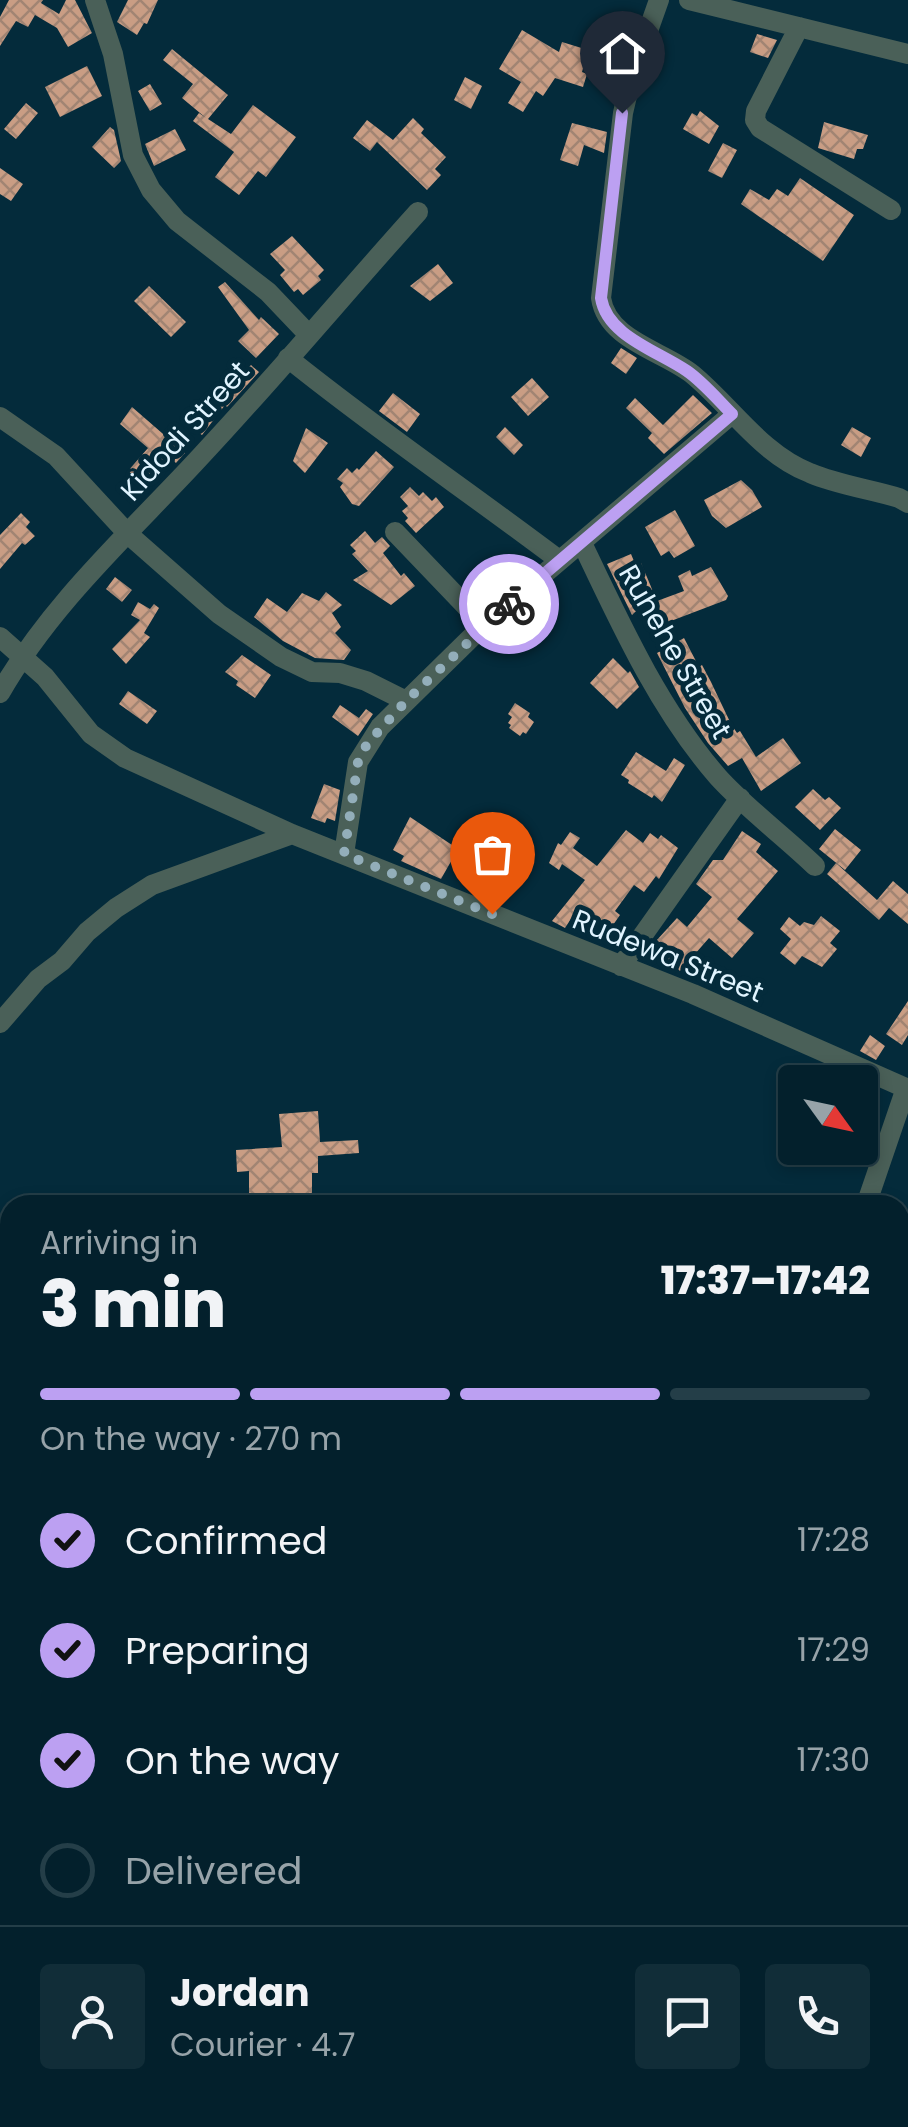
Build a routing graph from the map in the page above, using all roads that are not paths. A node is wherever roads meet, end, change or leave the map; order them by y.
1 (95, 0) edge
2 (659, 0) edge
3 (688, 0) edge
4 (799, 27) junction
5 (908, 54) edge
6 (891, 210) dead end
7 (418, 212) dead end
8 (308, 334) junction
9 (288, 358) junction
10 (732, 414) junction
11 (0, 417) edge
12 (908, 503) edge
13 (395, 532) dead end
14 (128, 534) junction
15 (582, 543) junction
16 (559, 560) junction
17 (484, 625) junction
18 (0, 637) edge
19 (22, 654) junction
20 (0, 692) edge
21 (406, 701) junction
22 (740, 798) junction
23 (292, 834) junction
24 (344, 854) junction
25 (816, 866) dead end
26 (621, 966) junction
27 (0, 1024) edge
28 (907, 1088) edge
29 (870, 1195) edge

1 - 8 street
2 - 10 street
3 - 4 street
4 - 5 street
4 - 6 street
7 - 8 street, Kidodi Street
8 - 9 street, Kidodi Street
9 - 14 street, Kidodi Street
9 - 16 street
10 - 12 street
10 - 15 street
11 - 14 street
13 - 17 street
14 - 19 street, Kidodi Street
14 - 21 street
15 - 16 street
15 - 22 street, Ruhehe Street
16 - 17 street
17 - 21 street
18 - 19 street, Rudewa Street
19 - 20 street, Kidodi Street
19 - 23 street, Rudewa Street
21 - 24 street
22 - 25 street, Ruhehe Street
22 - 26 street
23 - 24 street, Rudewa Street
23 - 27 street
24 - 26 street, Rudewa Street
26 - 28 street, Rudewa Street
28 - 29 street

